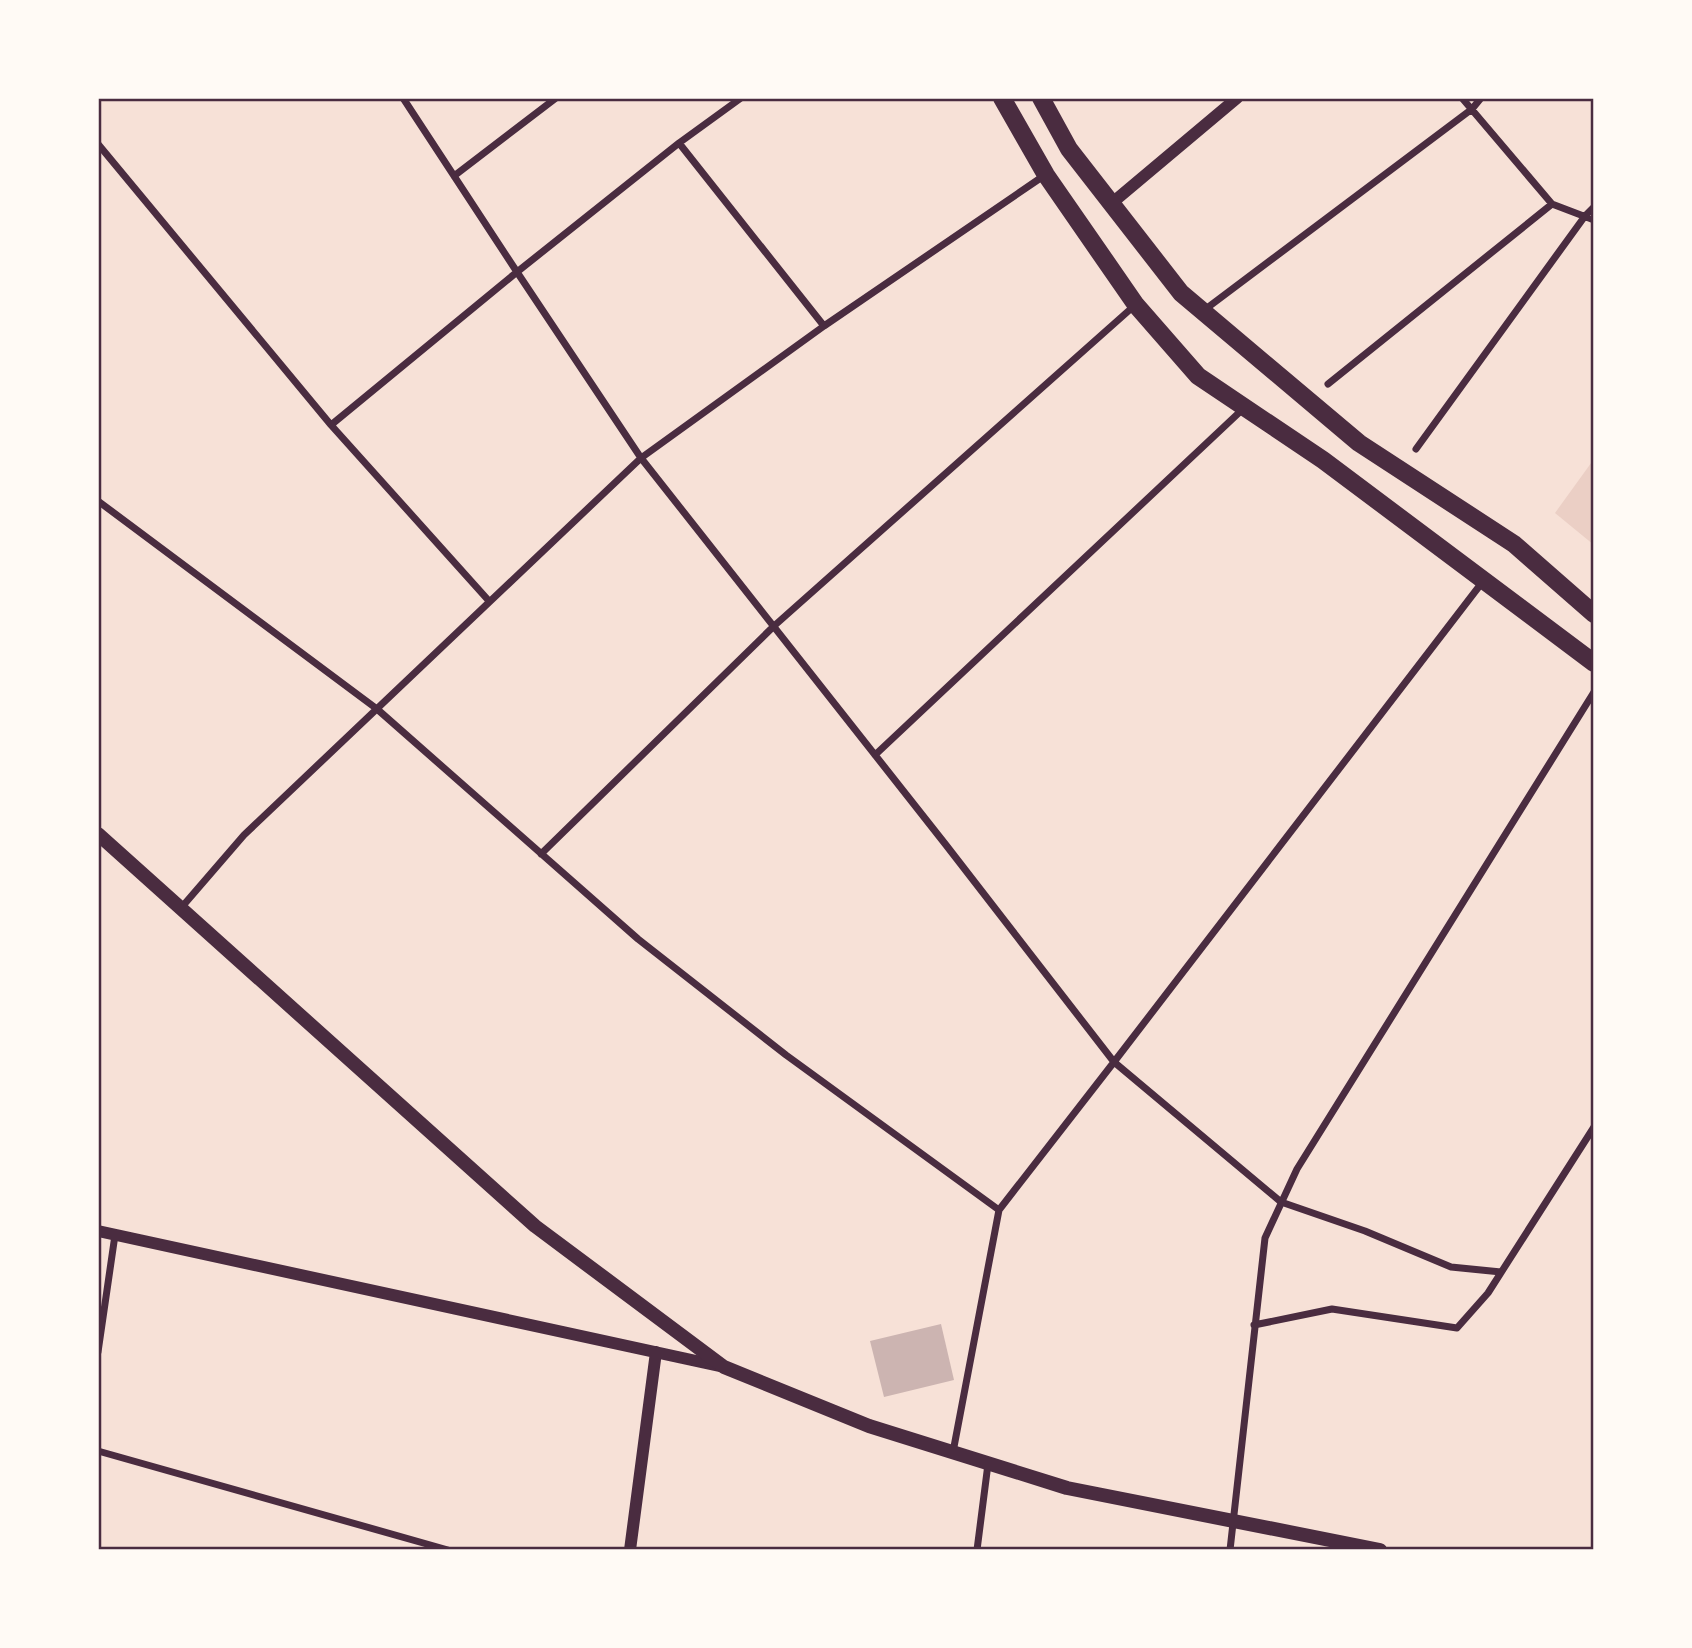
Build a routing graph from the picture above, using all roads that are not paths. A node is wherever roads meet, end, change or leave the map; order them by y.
1 (403, 98) edge
2 (556, 98) edge
3 (741, 98) edge
4 (1002, 98) edge
5 (1041, 98) edge
6 (1237, 98) edge
7 (1462, 98) edge
8 (1481, 98) edge
9 (1472, 109) junction
10 (98, 144) edge
11 (679, 144) junction
12 (1046, 175) junction
13 (454, 176) junction
14 (1112, 203) junction
15 (1552, 204) junction
16 (1594, 207) edge
17 (1585, 216) junction
18 (1594, 220) edge
19 (517, 272) junction
20 (1136, 304) junction
21 (1203, 311) junction
22 (824, 326) junction
23 (1328, 384) dead end
24 (1244, 408) junction
25 (331, 425) junction
26 (1416, 449) dead end
27 (641, 458) junction
28 (98, 501) edge
29 (1485, 580) junction
30 (489, 601) junction
31 (1594, 614) edge
32 (774, 626) junction
33 (1594, 663) edge
34 (1594, 692) edge
35 (377, 709) junction
36 (875, 755) junction
37 (98, 834) edge
38 (541, 854) junction
39 (181, 908) junction
40 (1114, 1062) junction
41 (1594, 1127) edge
42 (1281, 1202) junction
43 (999, 1210) junction
44 (98, 1231) edge
45 (115, 1234) junction
46 (1501, 1272) junction
47 (1254, 1325) junction
48 (98, 1352) edge
49 (656, 1352) junction
50 (724, 1367) junction
51 (98, 1451) edge
52 (953, 1452) junction
53 (989, 1463) junction
54 (1234, 1521) junction
55 (448, 1550) edge
56 (630, 1550) edge
57 (977, 1550) edge
58 (1230, 1550) edge
59 (1380, 1550) edge

1 - 13 street
2 - 13 street
3 - 11 street
4 - 12 main road
5 - 14 main road
6 - 14 street
7 - 9 street
8 - 9 street
9 - 15 street
9 - 21 street
10 - 25 street
11 - 19 street
11 - 22 street
12 - 20 main road
12 - 22 street
13 - 19 street
14 - 21 main road
15 - 17 street
15 - 23 street
16 - 17 street
17 - 18 street
17 - 26 street
19 - 25 street
19 - 27 street
20 - 24 main road
20 - 32 street
21 - 31 main road
22 - 27 street
24 - 29 main road
24 - 36 street
25 - 30 street
27 - 30 street
27 - 32 street
28 - 35 street
29 - 33 main road
29 - 40 street
30 - 35 street
32 - 36 street
32 - 38 street
34 - 42 street
35 - 38 street
35 - 39 street
36 - 40 street
37 - 39 main road
38 - 43 street
39 - 50 main road
40 - 42 street
40 - 43 street
41 - 46 street
42 - 46 street
42 - 47 street
43 - 52 street
44 - 45 street
45 - 48 street
45 - 49 street
46 - 47 street
47 - 54 street
49 - 50 street
49 - 56 street
50 - 52 main road
51 - 55 street
52 - 53 main road
53 - 54 main road
53 - 57 street
54 - 58 street
54 - 59 main road

